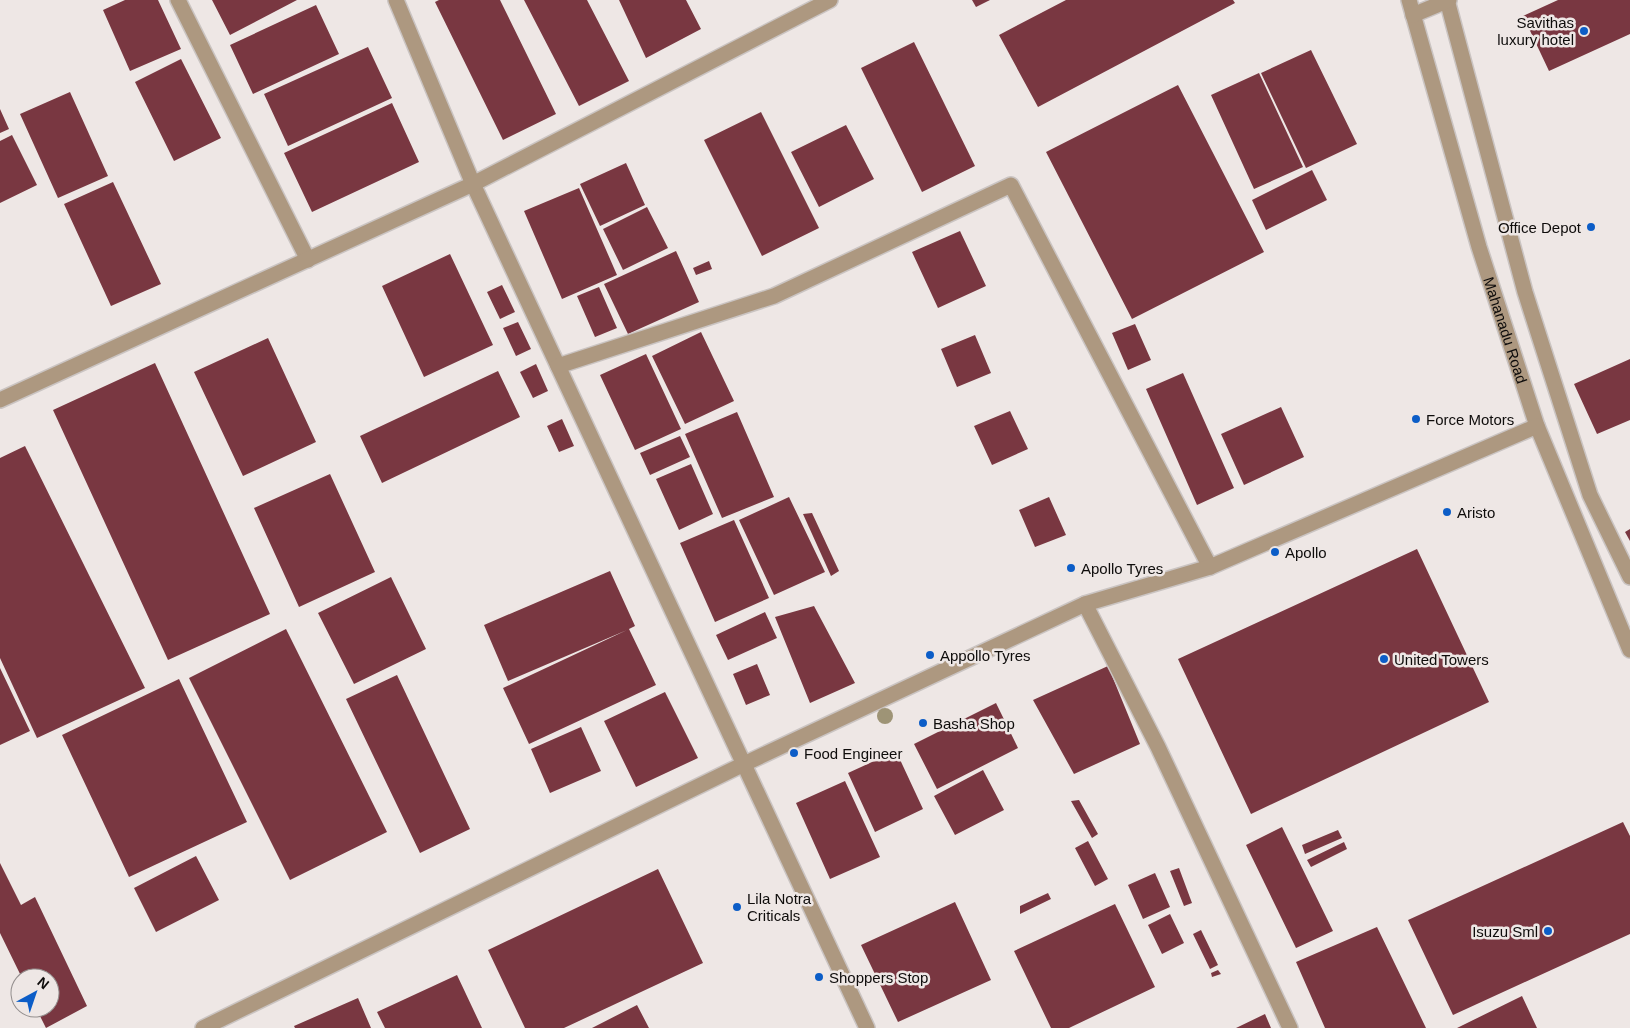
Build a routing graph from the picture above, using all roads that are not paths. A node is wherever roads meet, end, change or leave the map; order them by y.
1 (178, 0) edge
2 (396, 0) edge
3 (830, 0) edge
4 (1409, 0) edge
5 (1447, 0) edge
6 (1413, 15) junction
7 (473, 184) junction
8 (308, 260) junction
9 (558, 366) junction
10 (0, 400) edge
11 (1537, 426) junction
12 (1210, 567) junction
13 (1630, 577) edge
14 (1086, 604) junction
15 (1630, 650) edge
16 (744, 764) junction
17 (202, 1028) edge
18 (867, 1028) edge
19 (1290, 1028) edge

1 - 8 street
2 - 7 street
3 - 7 street
4 - 6 street, Mahanadu Road
5 - 6 street
5 - 13 street, Mahanadu Road
6 - 11 street, Mahanadu Road
7 - 8 street
7 - 9 street
8 - 10 street
9 - 12 street
9 - 16 street
11 - 12 street
11 - 15 street, Mahanadu Road
12 - 14 street
14 - 16 street
14 - 19 street
16 - 17 street
16 - 18 street

